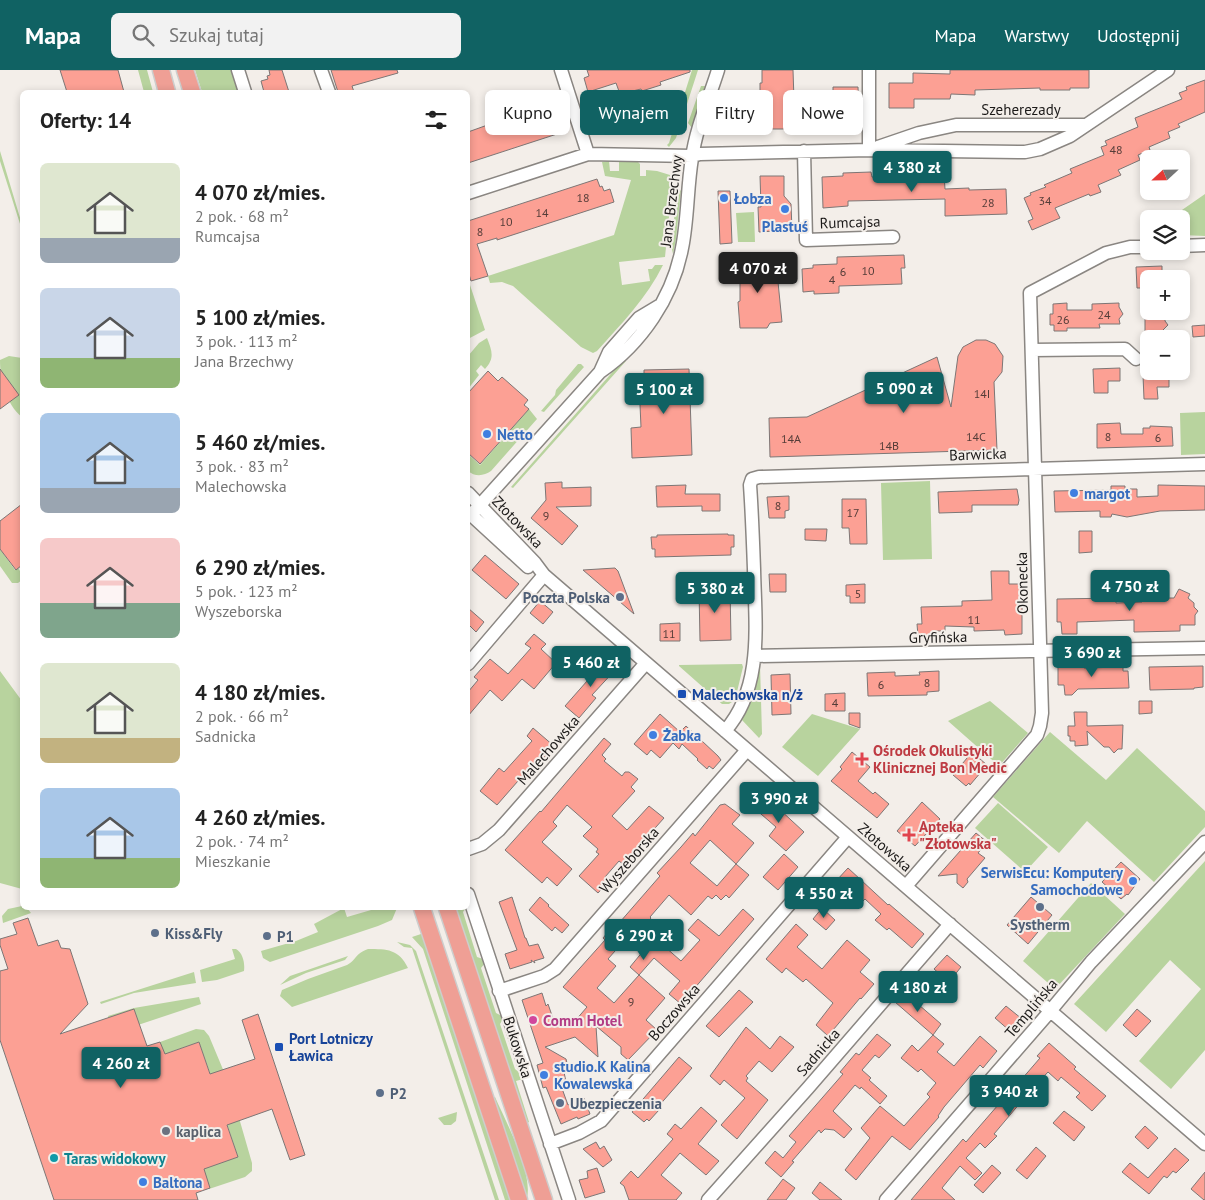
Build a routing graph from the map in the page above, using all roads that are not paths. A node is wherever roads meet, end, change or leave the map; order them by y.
1 (161, 70) edge
2 (185, 70) edge
3 (238, 70) edge
4 (321, 70) edge
5 (561, 70) edge
6 (718, 70) edge
7 (869, 70) edge
8 (1168, 70) edge
9 (166, 90) edge
10 (191, 90) edge
11 (244, 90) edge
12 (328, 90) edge
13 (1086, 125) junction
14 (868, 150) junction
15 (804, 151) junction
16 (588, 154) junction
17 (692, 156) junction
18 (470, 192) edge
19 (893, 237) dead end
20 (1205, 245) edge
21 (1140, 246) edge
22 (1190, 246) edge
23 (1032, 350) junction
24 (1136, 359) dead end
25 (1205, 464) edge
26 (1036, 469) junction
27 (472, 511) edge
28 (544, 575) junction
29 (1205, 648) edge
30 (1040, 651) junction
31 (755, 656) junction
32 (470, 662) edge
33 (646, 663) junction
34 (725, 731) junction
35 (747, 750) junction
36 (848, 837) junction
37 (1205, 842) edge
38 (470, 848) edge
39 (906, 886) junction
40 (470, 900) edge
41 (423, 910) edge
42 (448, 910) edge
43 (950, 924) junction
44 (499, 991) junction
45 (1050, 1010) junction
46 (550, 1144) junction
47 (1205, 1144) edge
48 (519, 1200) edge
49 (544, 1200) edge
50 (569, 1200) edge
51 (708, 1200) edge
52 (886, 1200) edge

1 - 9 main road
2 - 10 main road
3 - 11 street
4 - 12 street
5 - 16 street
6 - 17 street, Jana Brzechwy
7 - 14 street
8 - 13 street, Szeherezady
13 - 14 street, Szeherezady
13 - 14 street, Szeherezady
14 - 15 street, Szeherezady
15 - 17 street, Szeherezady
15 - 19 street, Rumcajsa
16 - 17 street, Szeherezady
16 - 18 street, Szeherezady
17 - 27 street, Jana Brzechwy
20 - 22 street
21 - 23 street, Okonecka
23 - 24 street
23 - 26 street, Okonecka
25 - 26 street, Barwicka
26 - 30 street, Okonecka
26 - 31 street, Barwicka
27 - 28 street, Złotowska
28 - 32 street
28 - 33 street, Złotowska
29 - 30 street, Gryfińska
30 - 31 street, Gryfińska
30 - 39 street, Okonecka
31 - 34 street
33 - 34 street, Złotowska
33 - 38 street, Malechowska
34 - 35 street, Złotowska
35 - 36 street, Złotowska
35 - 44 street, Wyszeborska
36 - 39 street, Złotowska
36 - 46 street, Boczowska
37 - 45 street, Templińska
39 - 43 street, Złotowska
40 - 44 street, Bukowska
41 - 48 main road
42 - 49 main road, Bukowska
43 - 45 street, Złotowska
43 - 51 street, Sadnicka
44 - 46 street, Bukowska
45 - 47 street, Złotowska
45 - 52 street, Templińska
46 - 50 street, Bukowska

